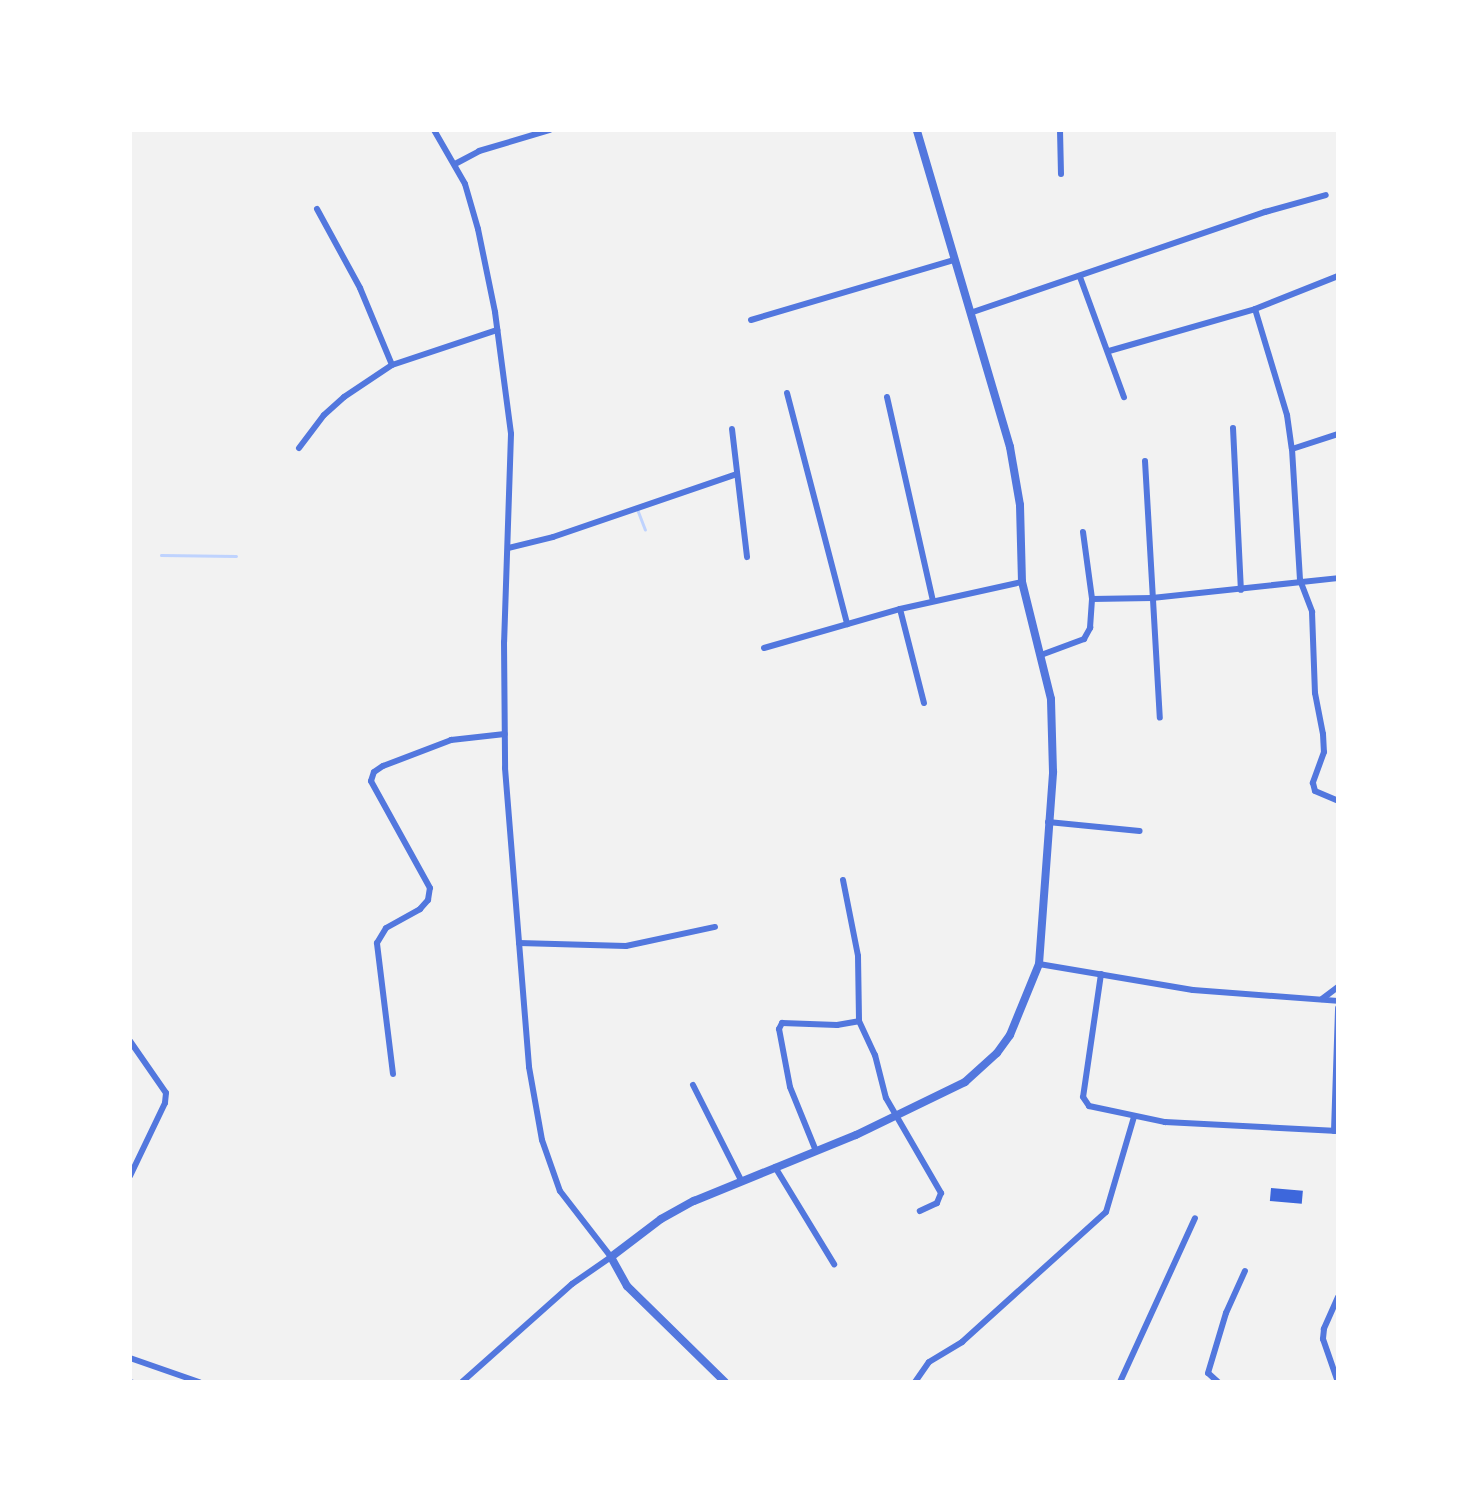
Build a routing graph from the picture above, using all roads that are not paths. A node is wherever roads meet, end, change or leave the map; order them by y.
1 (434, 130) edge
2 (550, 130) edge
3 (917, 130) edge
4 (1060, 130) edge
5 (455, 164) junction
6 (1061, 174) dead end
7 (1326, 195) dead end
8 (317, 209) dead end
9 (954, 260) junction
10 (1338, 276) edge
11 (1080, 277) junction
12 (1255, 309) junction
13 (970, 313) junction
14 (751, 320) dead end
15 (497, 330) junction
16 (1109, 351) junction
17 (392, 365) junction
18 (787, 393) dead end
19 (887, 397) dead end
20 (1124, 397) dead end
21 (1233, 428) dead end
22 (732, 429) dead end
23 (1338, 434) edge
24 (299, 448) dead end
25 (1292, 449) junction
26 (1145, 461) dead end
27 (737, 474) junction
28 (1083, 532) dead end
29 (508, 548) junction
30 (747, 557) dead end
31 (1338, 578) edge
32 (1300, 580) junction
33 (1022, 582) junction
34 (1241, 590) junction
35 (1152, 598) junction
36 (1092, 599) junction
37 (933, 601) junction
38 (900, 609) junction
39 (847, 624) junction
40 (764, 648) dead end
41 (1041, 655) junction
42 (924, 703) dead end
43 (1160, 718) dead end
44 (505, 734) junction
45 (1338, 801) edge
46 (1048, 822) junction
47 (1140, 831) dead end
48 (843, 880) dead end
49 (715, 927) dead end
50 (519, 943) junction
51 (1039, 964) junction
52 (1101, 974) junction
53 (1338, 987) edge
54 (1322, 999) junction
55 (1338, 1001) edge
56 (1338, 1008) edge
57 (859, 1021) junction
58 (130, 1041) edge
59 (393, 1074) dead end
60 (693, 1085) dead end
61 (900, 1115) junction
62 (1134, 1117) junction
63 (1336, 1131) edge
64 (816, 1151) junction
65 (775, 1167) junction
66 (130, 1176) edge
67 (741, 1180) junction
68 (920, 1211) dead end
69 (1195, 1218) dead end
70 (611, 1257) junction
71 (834, 1264) dead end
72 (1245, 1271) dead end
73 (1338, 1297) edge
74 (130, 1358) edge
75 (199, 1382) edge
76 (462, 1382) edge
77 (725, 1382) edge
78 (915, 1382) edge
79 (1120, 1382) edge
80 (1218, 1382) edge
81 (1338, 1382) edge

1 - 5 street
2 - 5 street
3 - 9 street
4 - 6 street
5 - 15 street
7 - 11 street
8 - 17 street
9 - 13 street
9 - 14 street
10 - 12 street
11 - 13 street
11 - 16 street
12 - 16 street
12 - 25 street
13 - 33 street
15 - 17 street
15 - 29 street
16 - 20 street
17 - 24 street
18 - 39 street
19 - 37 street
21 - 34 street
22 - 27 street
23 - 25 street
25 - 32 street
26 - 35 street
27 - 29 street
27 - 30 street
28 - 36 street
29 - 44 street
31 - 32 street
32 - 34 street
32 - 45 street
33 - 37 street
33 - 41 street
34 - 35 street
35 - 36 street
35 - 43 street
36 - 41 street
37 - 38 street
38 - 39 street
38 - 42 street
39 - 40 street
41 - 46 street
44 - 50 street
44 - 59 street
46 - 47 street
46 - 51 street
48 - 57 street
49 - 50 street
50 - 70 street
51 - 52 street
51 - 61 street
52 - 54 street
52 - 62 street
53 - 54 street
54 - 55 street
56 - 63 street
57 - 61 street
57 - 64 street
58 - 66 street
60 - 67 street
61 - 64 street
61 - 68 street
62 - 63 street
62 - 78 street
64 - 65 street
65 - 67 street
65 - 71 street
67 - 70 street
69 - 79 street
70 - 76 street
70 - 77 street
72 - 80 street
73 - 81 street
74 - 75 street

